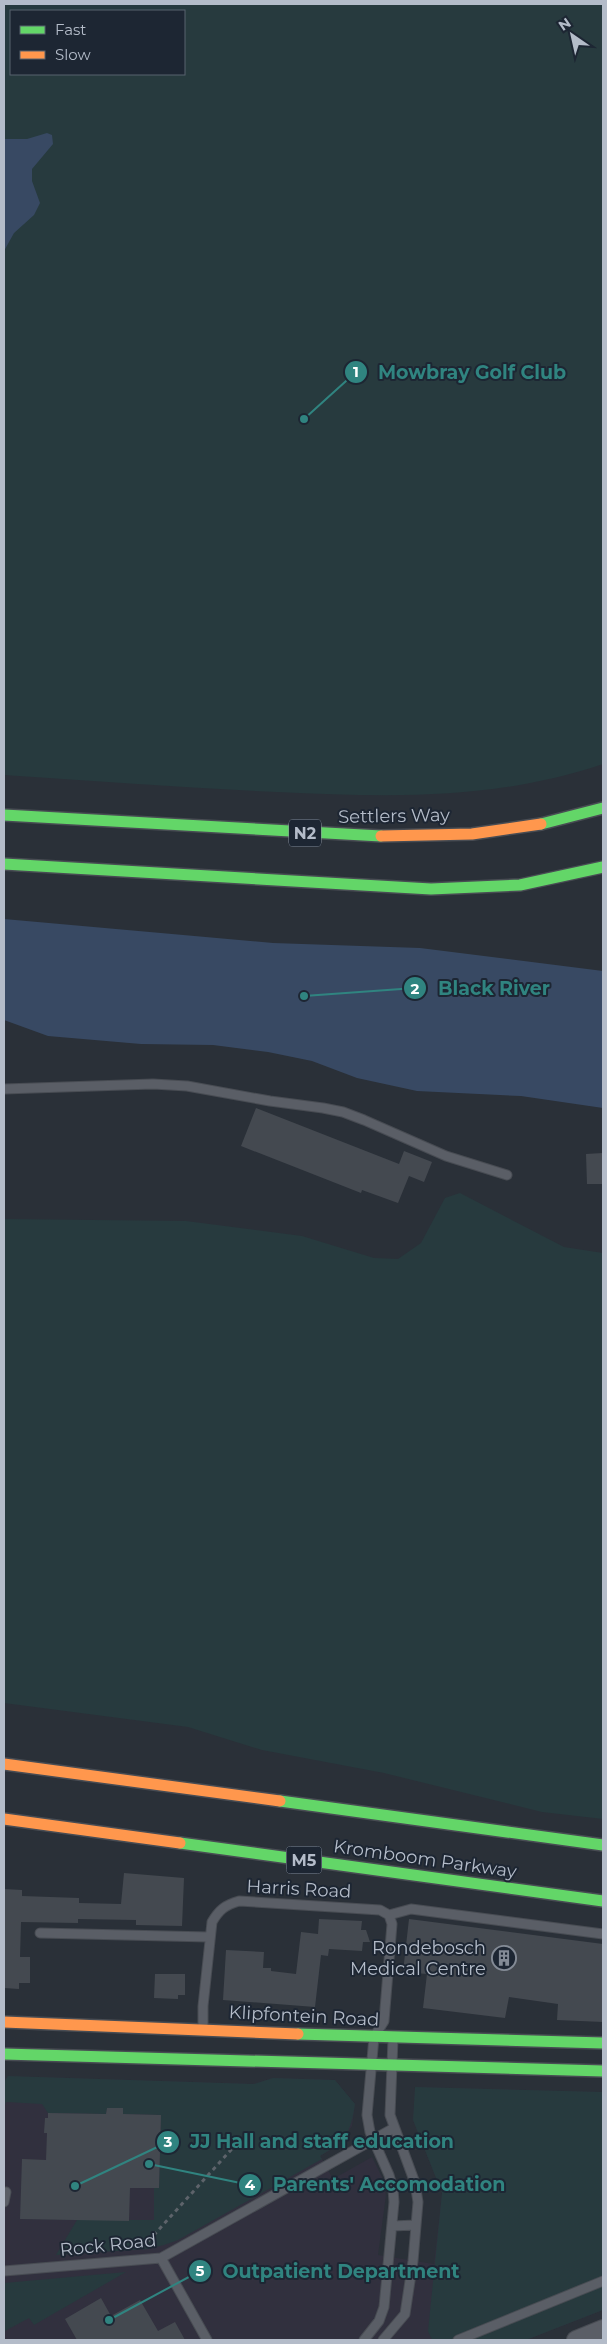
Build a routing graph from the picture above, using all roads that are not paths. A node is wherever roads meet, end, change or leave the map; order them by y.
1 (603, 808) edge
2 (4, 815) edge
3 (4, 864) edge
4 (603, 867) edge
5 (4, 1089) edge
6 (507, 1175) dead end
7 (4, 1764) edge
8 (4, 1819) edge
9 (603, 1845) edge
10 (603, 1901) edge
11 (389, 1915) junction
12 (40, 1932) dead end
13 (603, 1934) edge
14 (209, 1937) junction
15 (4, 2022) edge
16 (384, 2024) junction
17 (203, 2029) junction
18 (374, 2037) junction
19 (393, 2038) junction
20 (603, 2043) edge
21 (4, 2054) edge
22 (372, 2064) junction
23 (392, 2064) junction
24 (603, 2071) edge
25 (394, 2128) junction
26 (373, 2140) junction
27 (6, 2192) dead end
28 (4, 2202) edge
29 (416, 2225) junction
30 (392, 2226) junction
31 (161, 2258) junction
32 (4, 2271) edge
33 (603, 2281) edge
34 (603, 2330) edge
35 (207, 2340) edge
36 (364, 2340) edge
37 (383, 2340) edge
38 (458, 2340) edge
39 (576, 2340) edge

1 - 2 main road, Settlers Way / N2
3 - 4 main road
5 - 6 lane
7 - 9 main road
8 - 10 main road, Kromboom Parkway / M5
11 - 13 lane
11 - 14 lane, Harris Road
11 - 16 lane
12 - 14 lane
14 - 17 lane, Harris Road
15 - 17 main road, Klipfontein Road
16 - 18 lane
16 - 19 lane
17 - 18 main road, Klipfontein Road
18 - 19 main road, Klipfontein Road
18 - 22 lane
19 - 20 main road, Klipfontein Road
19 - 23 lane
21 - 22 main road
22 - 23 main road
22 - 26 lane
23 - 24 main road
23 - 25 lane
25 - 26 lane, Rock Road
25 - 29 lane
26 - 30 lane
26 - 31 lane, Rock Road
27 - 28 lane
29 - 30 lane
29 - 37 lane
30 - 36 lane
31 - 32 lane, Rock Road
31 - 35 lane
33 - 38 lane
34 - 39 street

